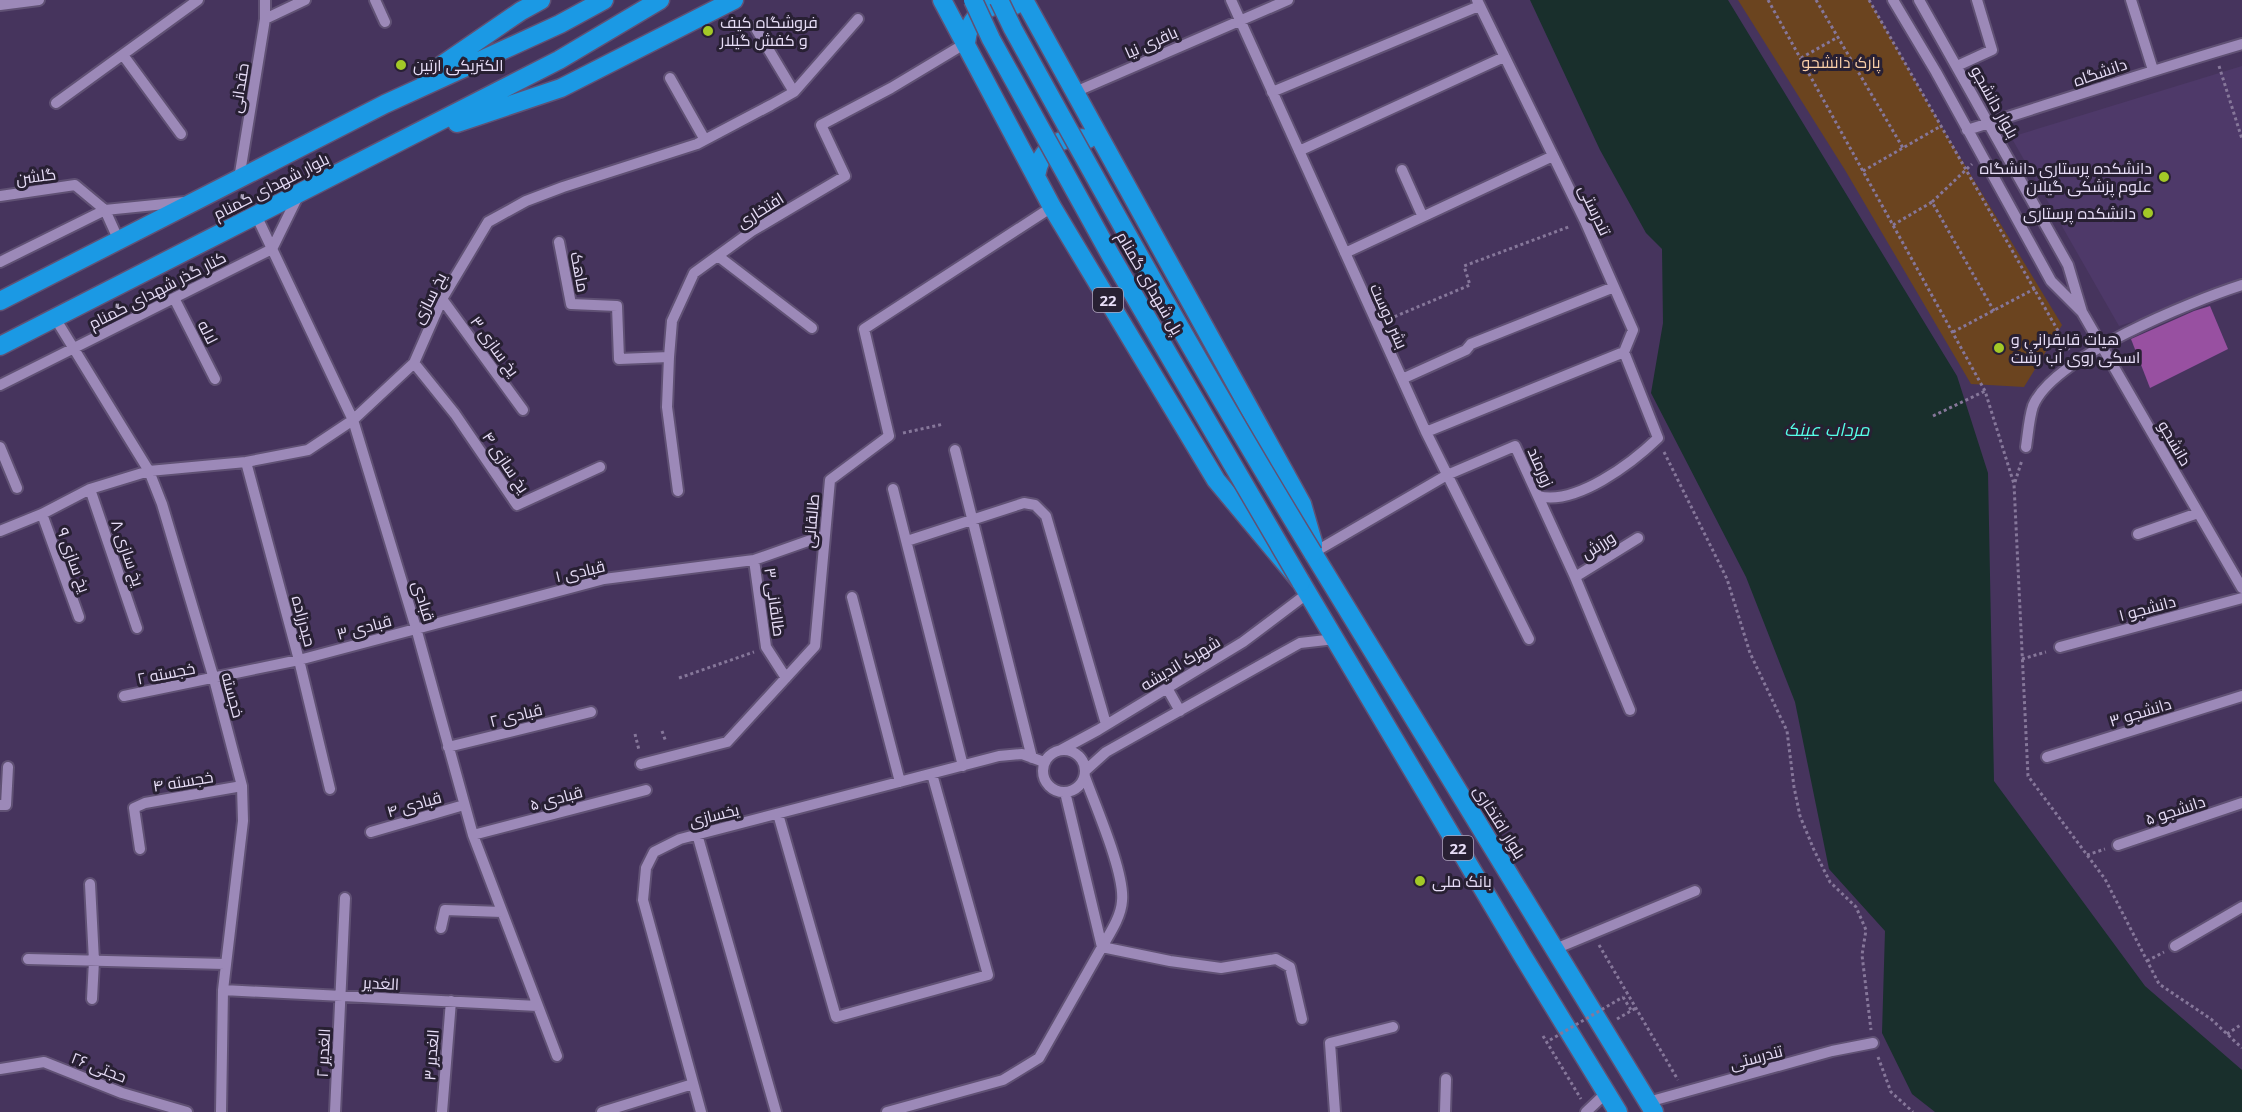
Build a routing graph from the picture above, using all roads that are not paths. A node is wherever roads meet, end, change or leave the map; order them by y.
1 (39, 0) edge
2 (198, 0) edge
3 (265, 0) edge
4 (305, 0) edge
5 (375, 0) edge
6 (541, 0) edge
7 (604, 0) edge
8 (660, 0) edge
9 (734, 0) edge
10 (942, 0) edge
11 (973, 0) edge
12 (999, 0) edge
13 (1231, 0) edge
14 (1288, 0) edge
15 (1893, 0) edge
16 (1919, 0) edge
17 (1977, 0) edge
18 (2131, 0) edge
19 (1478, 3) edge
20 (0, 5) edge
21 (519, 5) edge
22 (1030, 5) edge
23 (265, 19) junction
24 (858, 19) dead end
25 (1240, 20) junction
26 (385, 22) dead end
27 (755, 27) dead end
28 (966, 44) junction
29 (2242, 44) edge
30 (123, 55) junction
31 (1504, 57) junction
32 (1957, 66) junction
33 (2153, 70) junction
34 (670, 78) dead end
35 (794, 92) junction
36 (1075, 92) junction
37 (1272, 92) junction
38 (56, 103) dead end
39 (385, 104) junction
40 (1989, 123) junction
41 (1967, 130) junction
42 (181, 134) dead end
43 (404, 140) junction
44 (705, 140) junction
45 (1107, 150) junction
46 (1299, 151) junction
47 (1553, 156) junction
48 (1402, 170) dead end
49 (1036, 176) junction
50 (239, 180) junction
51 (298, 194) junction
52 (0, 196) edge
53 (197, 201) junction
54 (1052, 207) junction
55 (105, 210) junction
56 (256, 215) junction
57 (1422, 215) junction
58 (119, 241) junction
59 (559, 242) dead end
60 (272, 249) junction
61 (1345, 253) junction
62 (718, 256) junction
63 (0, 262) edge
64 (2242, 285) edge
65 (1614, 287) junction
66 (174, 298) junction
67 (442, 299) junction
68 (0, 301) edge
69 (2082, 312) junction
70 (56, 318) junction
71 (812, 328) dead end
72 (0, 346) edge
73 (2102, 346) junction
74 (74, 348) junction
75 (1624, 352) junction
76 (669, 357) junction
77 (414, 363) junction
78 (215, 379) dead end
79 (1402, 379) junction
80 (0, 385) edge
81 (523, 410) dead end
82 (353, 420) junction
83 (1426, 432) junction
84 (0, 447) edge
85 (2025, 447) road end
86 (955, 450) dead end
87 (246, 462) junction
88 (600, 467) dead end
89 (149, 471) junction
90 (1447, 475) junction
91 (17, 488) dead end
92 (90, 489) junction
93 (894, 489) dead end
94 (678, 491) dead end
95 (1538, 496) junction
96 (2198, 513) junction
97 (42, 514) junction
98 (972, 519) junction
99 (0, 531) edge
100 (2138, 534) dead end
101 (825, 535) junction
102 (1638, 538) dead end
103 (907, 541) junction
104 (1313, 553) junction
105 (754, 560) junction
106 (1575, 577) junction
107 (1305, 588) junction
108 (2242, 588) edge
109 (852, 597) dead end
110 (2242, 598) edge
111 (79, 616) dead end
112 (137, 628) dead end
113 (416, 628) junction
114 (1335, 639) junction
115 (1529, 639) dead end
116 (2060, 647) road end
117 (299, 660) junction
118 (786, 678) junction
119 (214, 679) junction
120 (1167, 688) junction
121 (124, 696) dead end
122 (2242, 696) edge
123 (1630, 710) dead end
124 (1180, 711) junction
125 (591, 712) dead end
126 (1106, 724) junction
127 (448, 747) junction
128 (1061, 750) junction
129 (2047, 757) dead end
130 (1032, 758) junction
131 (1044, 762) junction
132 (641, 764) dead end
133 (963, 766) junction
134 (8, 767) dead end
135 (1085, 773) junction
136 (932, 774) junction
137 (900, 782) junction
138 (242, 786) junction
139 (330, 789) dead end
140 (646, 790) dead end
141 (1065, 792) junction
142 (2242, 803) edge
143 (0, 805) edge
144 (465, 805) junction
145 (778, 814) junction
146 (371, 832) dead end
147 (697, 834) junction
148 (473, 835) junction
149 (2118, 844) road end
150 (140, 849) dead end
151 (90, 884) dead end
152 (1695, 891) dead end
153 (345, 898) dead end
154 (2242, 907) edge
155 (502, 912) junction
156 (441, 928) dead end
157 (2175, 946) dead end
158 (1102, 947) junction
159 (1556, 949) junction
160 (28, 959) dead end
161 (94, 961) junction
162 (225, 964) junction
163 (223, 990) junction
164 (340, 996) junction
165 (92, 999) dead end
166 (451, 1001) junction
167 (538, 1006) junction
168 (1302, 1019) dead end
169 (1393, 1027) dead end
170 (1873, 1043) road end
171 (557, 1056) dead end
172 (0, 1069) edge
173 (1446, 1079) dead end
174 (693, 1084) junction
175 (1606, 1093) junction
176 (1651, 1107) edge
177 (1587, 1111) edge
178 (187, 1112) edge
179 (221, 1112) edge
180 (335, 1112) edge
181 (442, 1112) edge
182 (602, 1112) edge
183 (701, 1112) edge
184 (776, 1112) edge
185 (887, 1112) edge
186 (1335, 1112) edge
187 (1445, 1112) edge
188 (1618, 1112) edge

1 - 20 street
2 - 30 street
3 - 23 street, حقدانی
4 - 23 street
5 - 26 street
6 - 21 highway
7 - 39 highway, بلوار شهدای گمنام
8 - 43 highway, بلوار شهدای گمنام
9 - 43 highway
10 - 28 highway, 22
11 - 107 highway, پل شهدای گمنام, bridge
12 - 104 highway, پل شهدای گمنام, bridge
13 - 25 street, بشر دوست
14 - 25 street, باقری نیا
15 - 41 street
16 - 32 street, بلوار دانشجو
17 - 32 street
18 - 33 street
19 - 31 street, تندرستی
19 - 37 street
21 - 39 highway
22 - 28 highway
22 - 36 highway, 22
23 - 50 street, حقدانی
24 - 35 street, یخ سازی
25 - 36 street, باقری نیا
25 - 37 street, بشر دوست
27 - 35 street
28 - 49 highway, 22
28 - 62 street, افتخاری
29 - 33 street, دانشگاه
30 - 38 street
30 - 42 street
31 - 46 street
31 - 47 street, تندرستی
32 - 40 street, بلوار دانشجو
33 - 40 street, دانشگاه
34 - 44 street
35 - 44 street, یخ سازی
36 - 45 highway, 22
37 - 46 street, بشر دوست
39 - 50 highway, بلوار شهدای گمنام
40 - 41 street, دانشگاه
40 - 69 street, بلوار دانشجو
41 - 69 street
43 - 51 highway, بلوار شهدای گمنام
44 - 67 street, یخ سازی
45 - 49 highway
45 - 104 highway, 22
46 - 61 street, بشر دوست
47 - 57 street
47 - 65 street, تندرستی
48 - 57 street
49 - 54 highway, 22
50 - 53 highway, بلوار شهدای گمنام
51 - 56 highway, بلوار شهدای گمنام
51 - 60 street
52 - 55 street, گلشن
53 - 55 street
53 - 58 highway, بلوار شهدای گمنام
54 - 101 street, طالقانی
54 - 107 highway, 22
55 - 58 street, گلشن
55 - 63 street
56 - 60 street, قبادی
56 - 70 highway, بلوار شهدای گمنام
57 - 61 street
58 - 68 highway, بلوار شهدای گمنام
59 - 76 street, ماهک
60 - 66 street, کنار گذر شهدای گمنام
60 - 82 street, قبادی
61 - 79 street, بشر دوست
62 - 71 street
62 - 76 street, افتخاری
64 - 73 street
65 - 75 street, تندرستی
65 - 79 street
66 - 74 street, کنار گذر شهدای گمنام
66 - 78 street, لاله
67 - 77 street, یخ سازی
67 - 81 street, یخ سازی ۳
69 - 73 street, دانشجو
70 - 72 highway, بلوار شهدای گمنام
70 - 74 street, خجسته
73 - 85 street
73 - 96 street, دانشجو
74 - 80 street, کنار گذر شهدای گمنام
74 - 89 street, خجسته
75 - 83 street
75 - 95 street
76 - 94 street, افتخاری
77 - 82 street, یخ سازی
77 - 88 street, یخ سازی ۴
79 - 83 street, بشر دوست
82 - 87 street, یخ سازی
82 - 113 street, قبادی
83 - 90 street, بشر دوست
84 - 91 street
86 - 98 street
87 - 89 street, یخ سازی
87 - 117 street, حیدرزاده
89 - 92 street, یخ سازی
89 - 119 street, خجسته
90 - 95 street, زورمند
90 - 104 street, زورمند
90 - 115 street, بشر دوست
92 - 97 street, یخ سازی
92 - 112 street, یخ سازی ۸
93 - 103 street
95 - 106 street, زورمند
96 - 100 street
96 - 108 street, دانشجو
97 - 99 street, یخ سازی
97 - 111 street, یخ سازی ۹
98 - 103 street
98 - 126 street
98 - 130 street
101 - 105 street, قبادی ۱
101 - 118 street, طالقانی
102 - 106 street, ورزش
103 - 133 street
104 - 159 highway, بلوار افتخاری / 22
105 - 113 street, قبادی ۱
105 - 118 street, طالقانی ۳
106 - 123 street, زورمند
107 - 114 highway, 22
107 - 120 street, شهرک اندیشه
109 - 137 street
110 - 116 street, دانشجو ۱
113 - 117 street, قبادی ۳
113 - 127 street, قبادی
114 - 124 street
114 - 175 highway, 22
117 - 119 street, قبادی ۳
117 - 139 street, حیدرزاده
118 - 132 street, طالقانی
119 - 121 street, خجسته ۲
119 - 138 street, خجسته
120 - 124 street
120 - 126 street, شهرک اندیشه
122 - 129 street, دانشجو ۳
124 - 135 street
125 - 127 street, قبادی ۲
126 - 128 street, شهرک اندیشه
127 - 144 street, قبادی
128 - 131 street
128 - 135 street
130 - 131 street, یخسازی
130 - 133 street, یخسازی
131 - 141 street
133 - 136 street, یخسازی
134 - 143 street
135 - 141 street
135 - 158 street
136 - 137 street, یخسازی
136 - 145 street
137 - 145 street, یخسازی
138 - 150 street, خجسته ۴
138 - 162 street, خجسته
140 - 148 street, قبادی ۵
141 - 158 street
142 - 149 street, دانشجو ۵
144 - 146 street, قبادی ۴
144 - 148 street, قبادی
145 - 147 street, یخسازی
147 - 174 street, یخسازی
147 - 184 street
148 - 155 street, قبادی
151 - 161 street
152 - 159 street
153 - 164 street, الغدیر ۲
154 - 157 street
155 - 156 street
155 - 167 street, قبادی
158 - 168 street
158 - 185 street
159 - 176 highway, بلوار افتخاری / 22
160 - 161 street
161 - 162 street
161 - 165 street
162 - 163 street, خجسته
163 - 164 street, الغدیر
163 - 179 street, خجسته
164 - 166 street, الغدیر
164 - 180 street, الغدیر ۲
166 - 167 street, الغدیر
166 - 181 street, الغدیر ۳
167 - 171 street, قبادی
169 - 186 street
170 - 176 street, تندرستی
172 - 178 street, حجتی ۲۶
173 - 187 street
174 - 182 street
174 - 183 street, یخسازی
175 - 177 street
175 - 188 highway, 22

